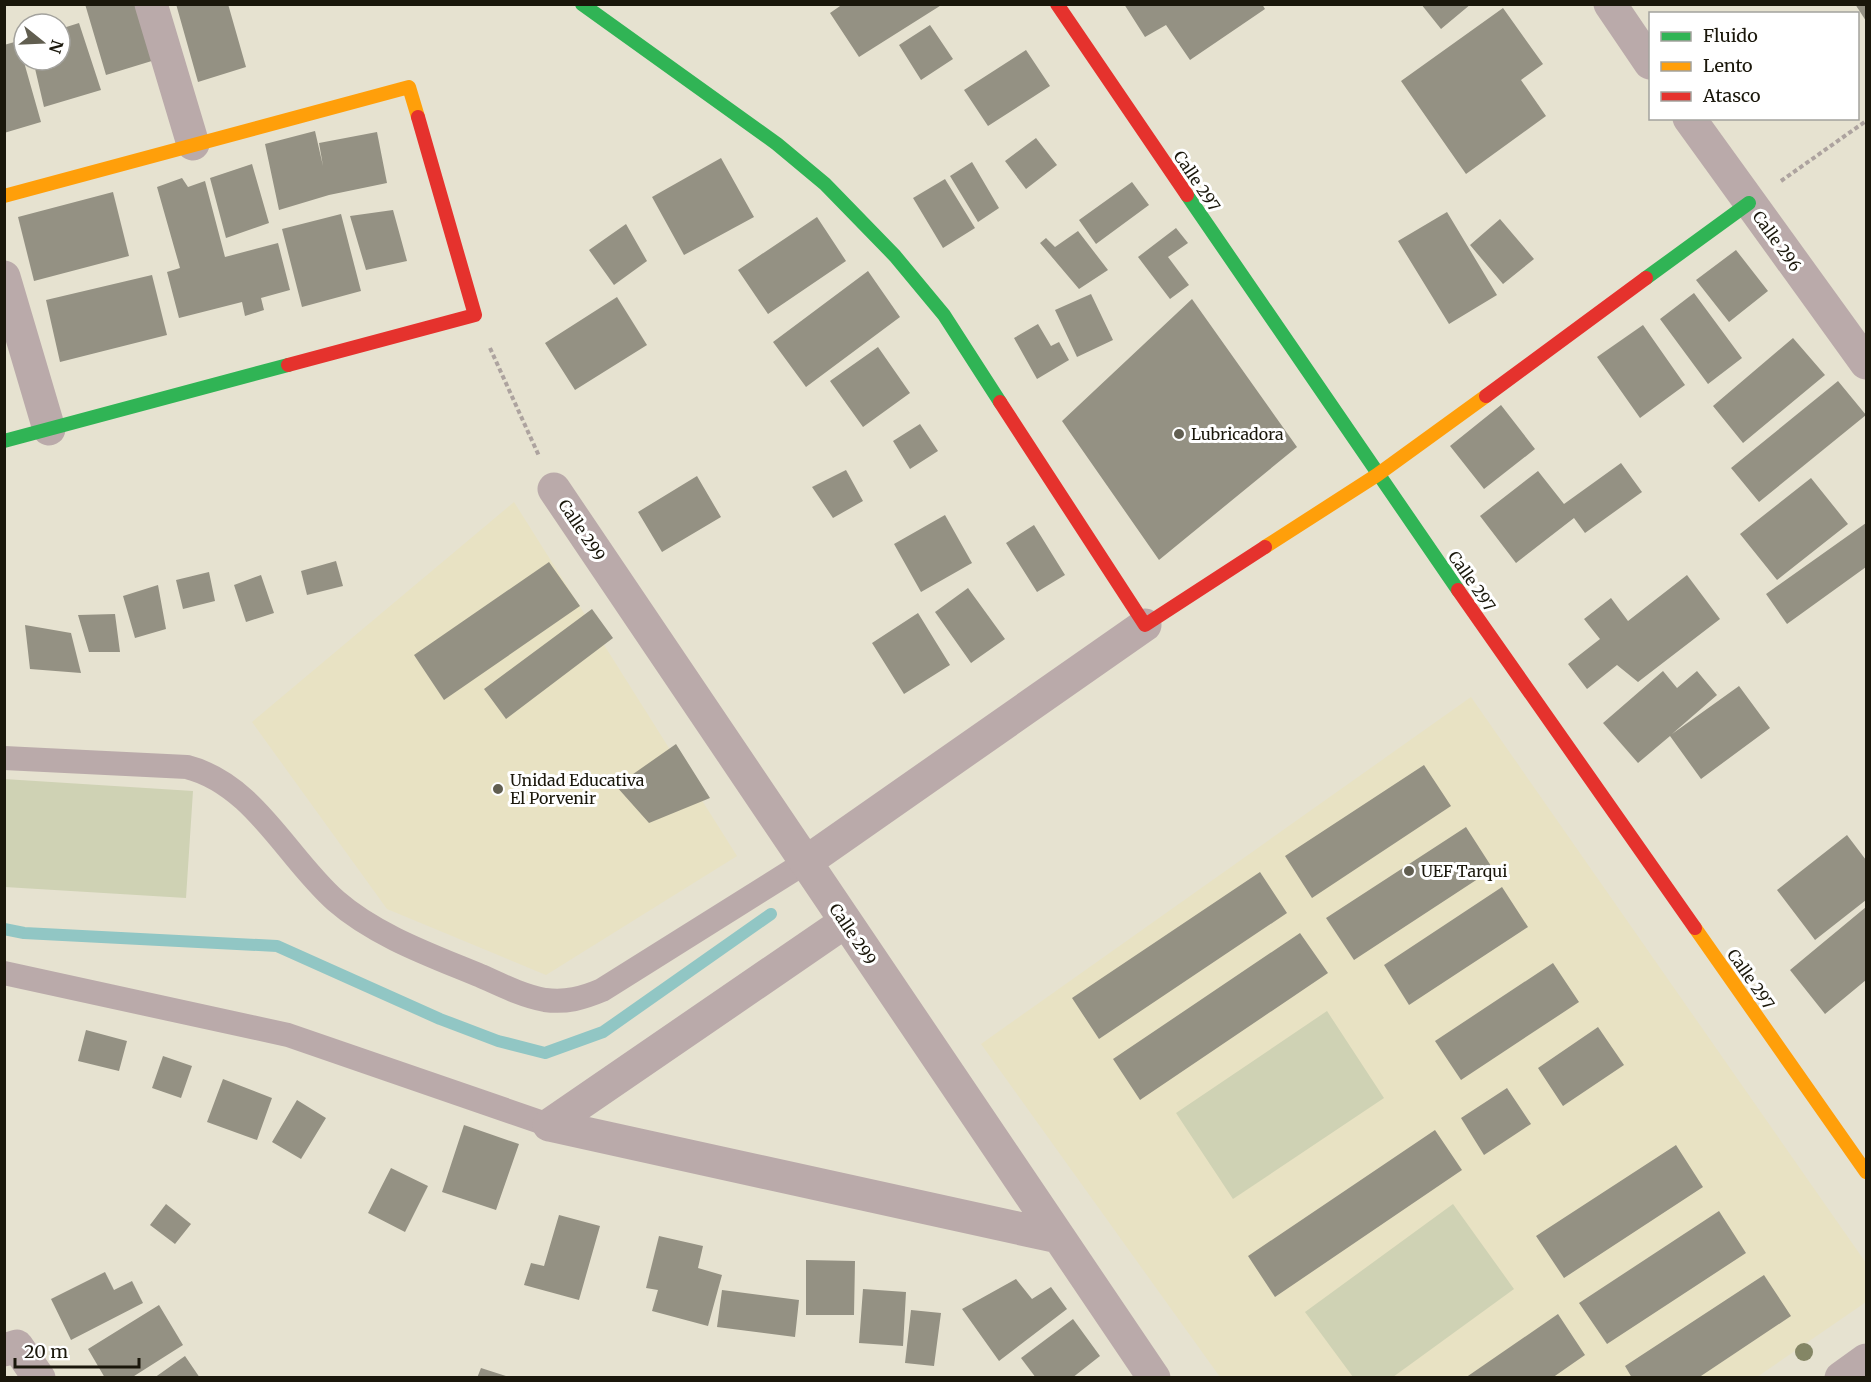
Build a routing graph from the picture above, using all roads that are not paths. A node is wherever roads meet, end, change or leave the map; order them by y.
1 (151, 4) edge
2 (582, 4) edge
3 (1057, 4) edge
4 (1610, 4) edge
5 (1649, 62) edge
6 (1690, 120) edge
7 (193, 144) junction
8 (4, 196) edge
9 (1749, 203) junction
10 (4, 277) edge
11 (1866, 363) edge
12 (49, 429) junction
13 (4, 441) edge
14 (1377, 475) junction
15 (554, 489) road end
16 (1145, 625) junction
17 (4, 758) edge
18 (806, 862) junction
19 (845, 922) junction
20 (4, 973) edge
21 (549, 1125) junction
22 (1866, 1172) edge
23 (1058, 1237) junction
24 (10, 1348) edge
25 (1866, 1360) edge
26 (39, 1377) edge
27 (1154, 1377) edge
28 (1841, 1377) edge

1 - 7 street
2 - 16 street
3 - 14 street, Calle 297
4 - 5 street
6 - 9 street, Calle 296
7 - 8 street
7 - 12 street
9 - 11 street, Calle 296
9 - 14 street
10 - 12 street
12 - 13 street
14 - 16 street
14 - 22 street, Calle 297
15 - 18 street, Calle 299
16 - 18 street
17 - 18 lane
18 - 19 street, Calle 299
19 - 21 street
19 - 23 street, Calle 299
20 - 21 lane
21 - 23 street
23 - 27 street, Calle 299
24 - 26 street
25 - 28 street

